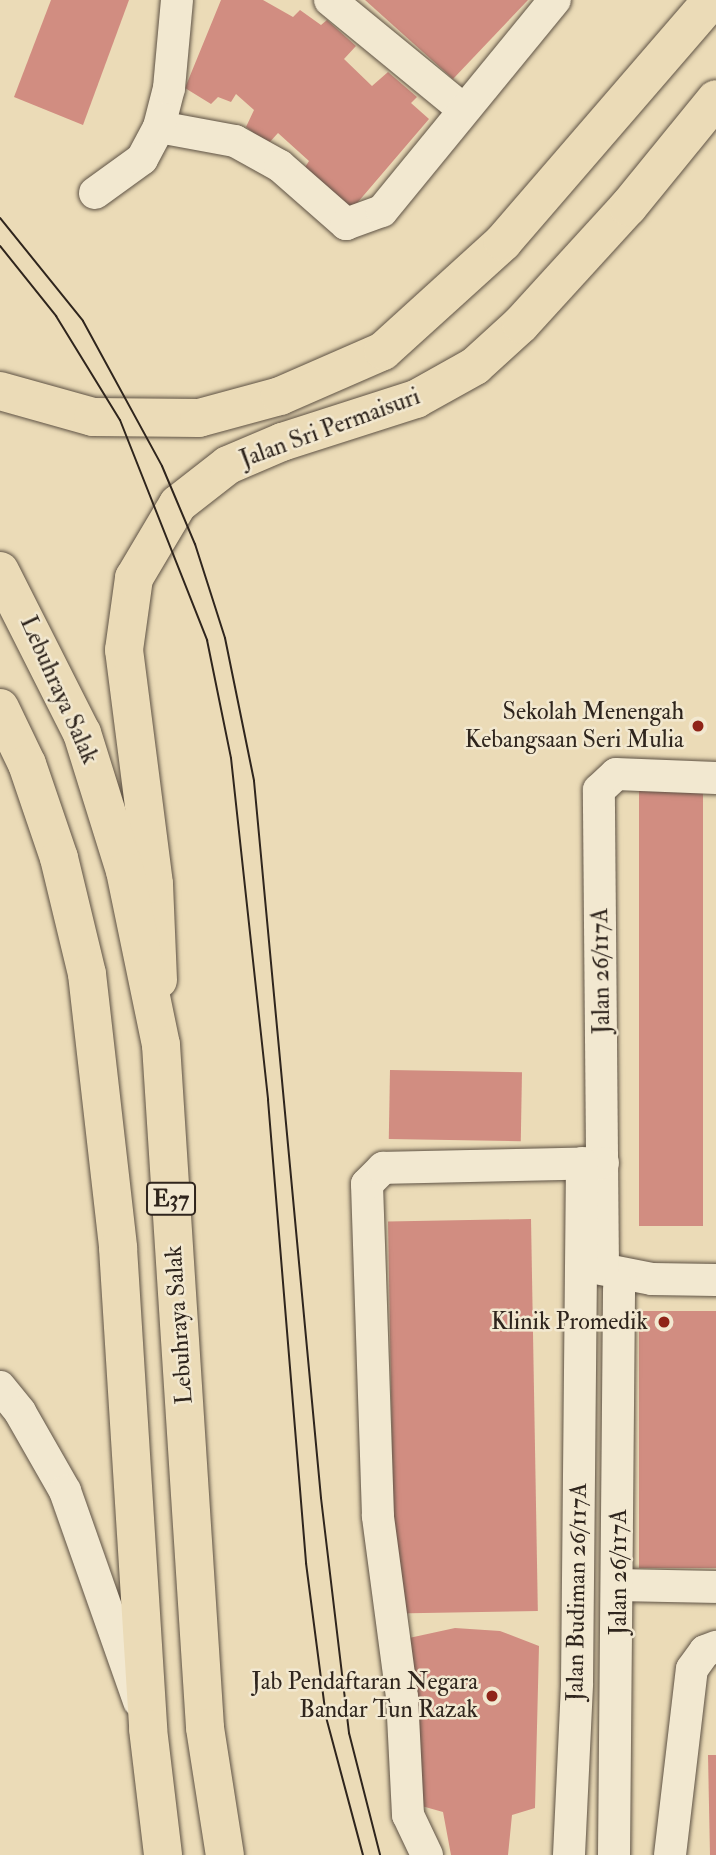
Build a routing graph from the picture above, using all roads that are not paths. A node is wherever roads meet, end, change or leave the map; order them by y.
1 (177, 0) edge
2 (330, 0) edge
3 (555, 0) edge
4 (712, 0) edge
5 (716, 99) edge
6 (464, 110) junction
7 (159, 127) junction
8 (95, 193) dead end
9 (0, 391) edge
10 (0, 570) edge
11 (0, 708) edge
12 (716, 778) edge
13 (161, 1045) junction
14 (592, 1163) junction
15 (596, 1279) junction
16 (716, 1280) edge
17 (580, 1330) junction
18 (619, 1335) junction
19 (0, 1387) edge
20 (619, 1584) junction
21 (716, 1587) edge
22 (716, 1647) edge
23 (618, 1682) junction
24 (577, 1683) junction
25 (148, 1728) junction
26 (163, 1855) edge
27 (225, 1855) edge
28 (427, 1855) edge
29 (569, 1855) edge
30 (614, 1855) edge
31 (670, 1855) edge

1 - 7 street
2 - 6 street
3 - 6 street
4 - 9 main road, Jalan Sri Permaisuri
5 - 13 main road, Jalan Sri Permaisuri
6 - 7 street
7 - 8 street
10 - 13 main road, Lebuhraya Salak / E37
11 - 25 main road, E37
12 - 14 street, Jalan 26/117A
13 - 27 main road, Lebuhraya Salak / E37
14 - 15 street, Jalan Budiman 26/117A
14 - 28 street
15 - 16 street
15 - 17 street, Jalan Budiman 26/117A
15 - 18 street, Jalan 26/117A
17 - 18 street
17 - 24 street, Jalan Budiman 26/117A
18 - 20 street, Jalan 26/117A
19 - 25 street
20 - 21 street
20 - 23 street, Jalan 26/117A
22 - 31 street
23 - 24 street
23 - 30 street, Jalan 26/117A
24 - 29 street, Jalan Budiman 26/117A
25 - 26 main road, E37

